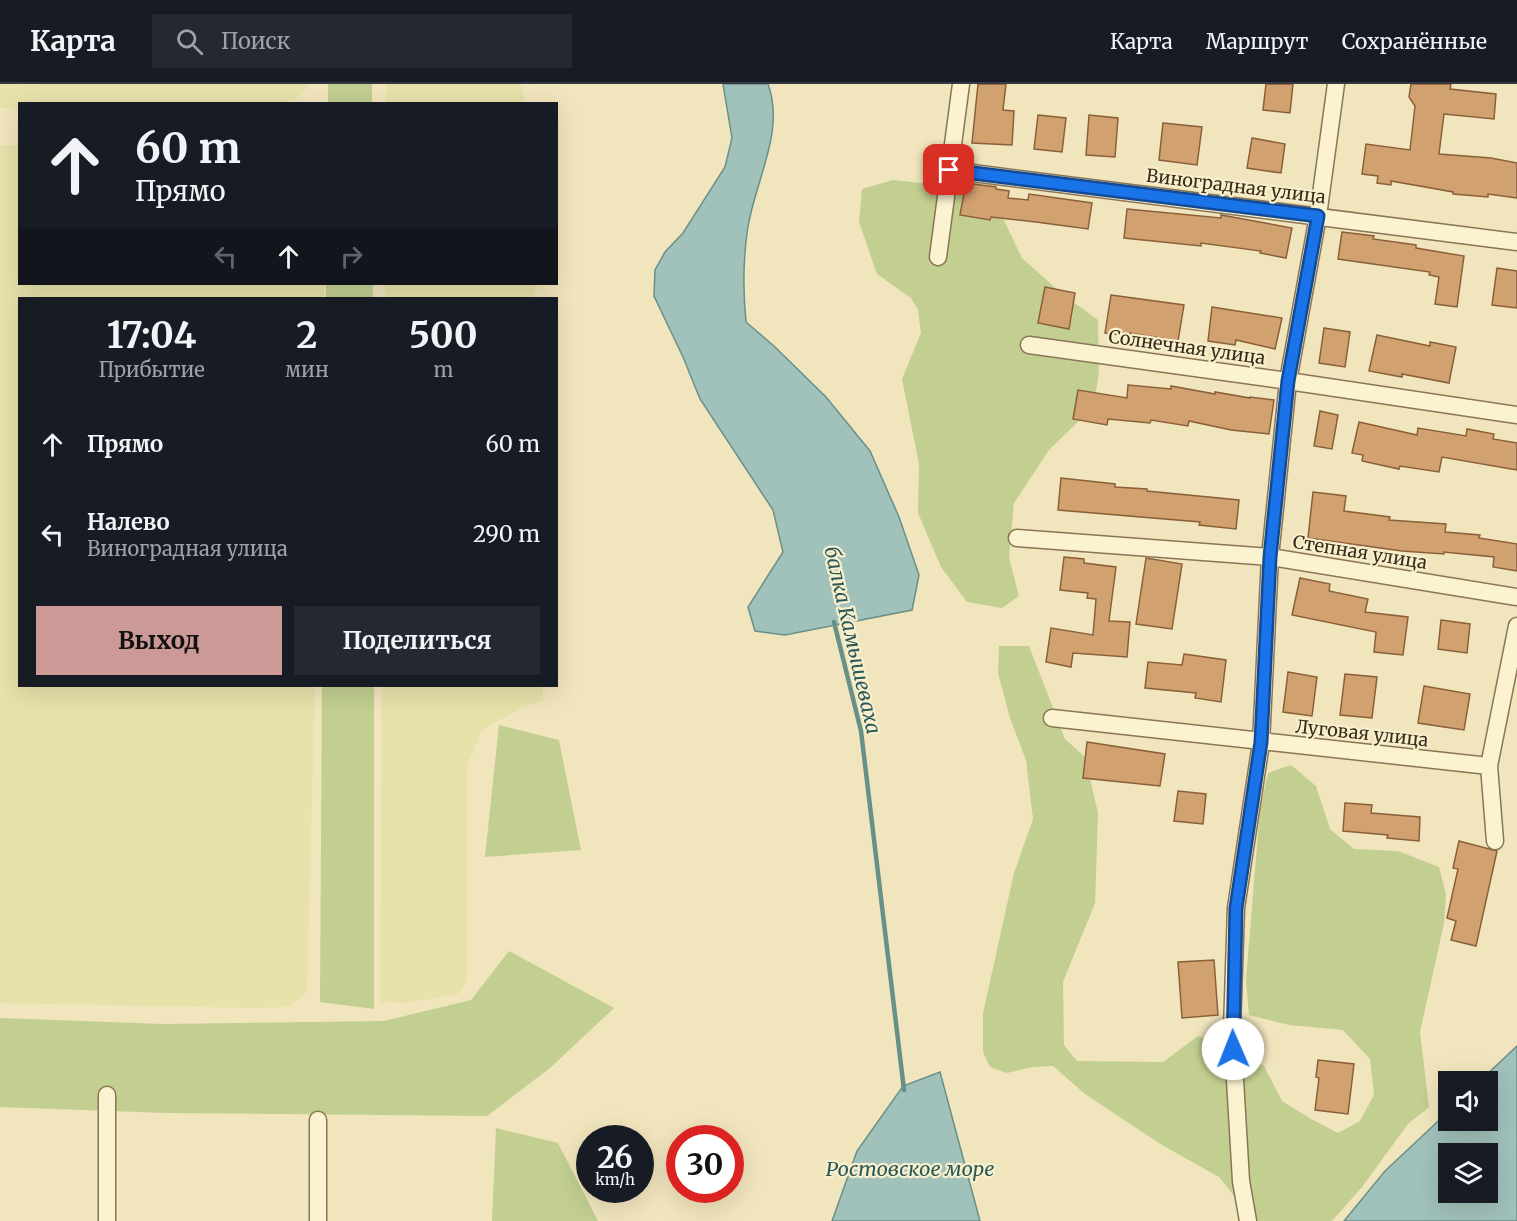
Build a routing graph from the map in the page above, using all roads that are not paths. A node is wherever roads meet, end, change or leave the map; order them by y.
1 (961, 84) edge
2 (1336, 84) edge
3 (949, 170) junction
4 (1318, 216) junction
5 (1517, 242) edge
6 (938, 257) dead end
7 (1029, 345) dead end
8 (1288, 381) junction
9 (1517, 416) edge
10 (1017, 538) dead end
11 (1270, 557) junction
12 (1517, 597) edge
13 (1517, 626) edge
14 (1052, 718) dead end
15 (1261, 742) junction
16 (1489, 766) junction
17 (1495, 841) dead end
18 (107, 1095) dead end
19 (318, 1120) dead end
20 (107, 1221) edge
21 (318, 1221) edge
22 (1248, 1221) edge

1 - 3 street
2 - 4 street
3 - 4 street, Виноградная улица
3 - 6 street
4 - 5 street, Виноградная улица
4 - 8 street
7 - 8 street, Солнечная улица
8 - 9 street, Солнечная улица
8 - 11 street
10 - 11 street, Степная улица
11 - 12 street, Степная улица
11 - 15 street
13 - 16 street
14 - 15 street, Луговая улица
15 - 16 street, Луговая улица
15 - 22 street
16 - 17 street
18 - 20 street
19 - 21 street

